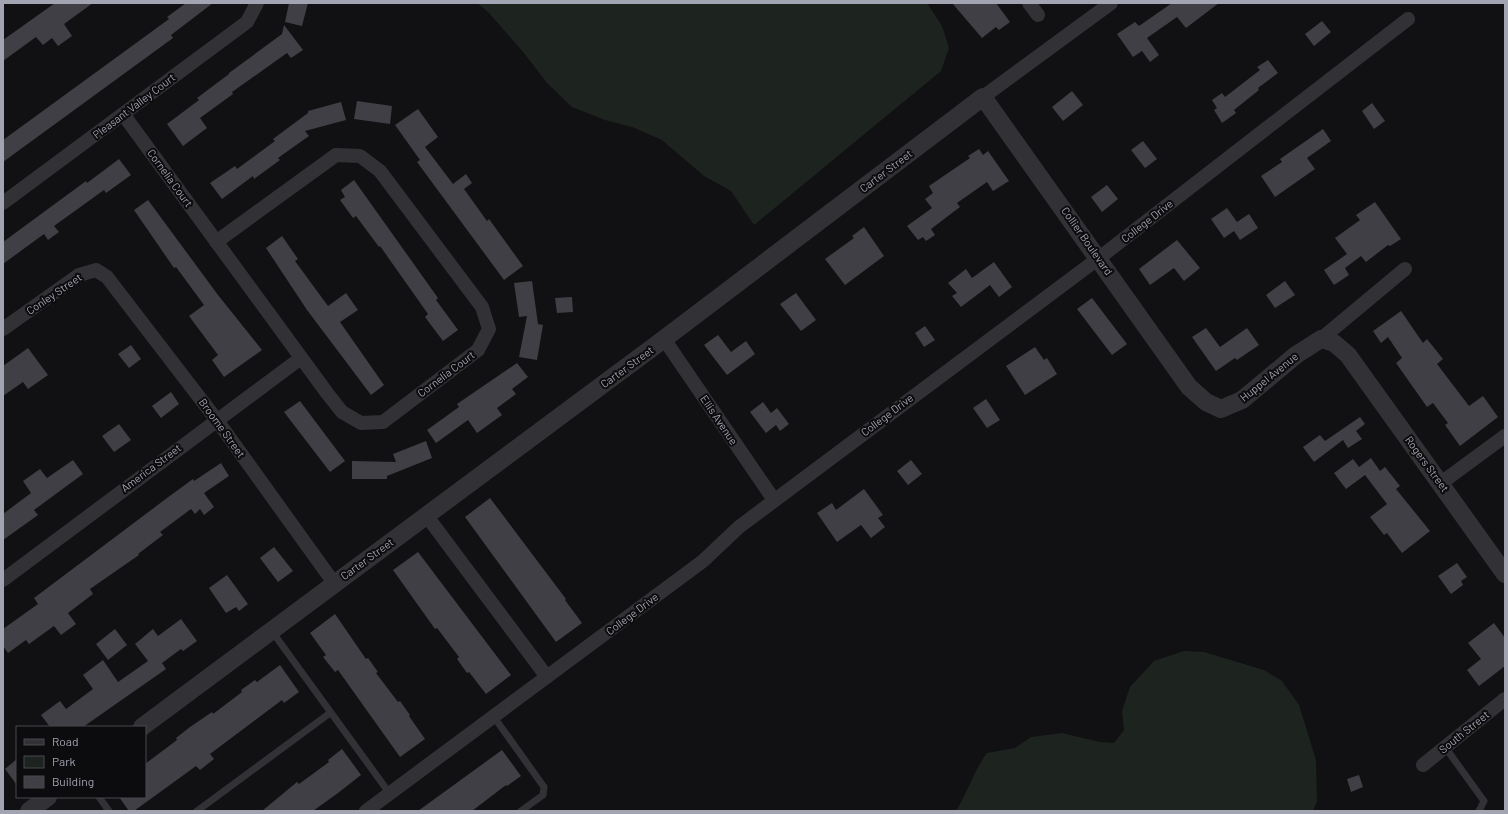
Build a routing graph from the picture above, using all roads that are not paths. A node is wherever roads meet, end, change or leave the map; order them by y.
1 (257, 3) edge
2 (1029, 3) edge
3 (1111, 3) edge
4 (1038, 15) dead end
5 (1408, 19) dead end
6 (983, 96) junction
7 (123, 114) junction
8 (3, 203) edge
9 (216, 242) junction
10 (1099, 258) junction
11 (1405, 269) dead end
12 (107, 277) joint
13 (3, 329) edge
14 (664, 339) junction
15 (1321, 339) junction
16 (301, 358) junction
17 (1189, 387) joint
18 (216, 419) junction
19 (1505, 436) edge
20 (1441, 483) junction
21 (774, 500) junction
22 (426, 515) junction
23 (1505, 574) edge
24 (3, 580) edge
25 (334, 583) junction
26 (271, 630) junction
27 (547, 677) junction
28 (1505, 699) edge
29 (330, 713) junction
30 (494, 717) junction
31 (143, 726) edge
32 (1445, 747) junction
33 (1423, 765) dead end
34 (390, 794) junction
35 (47, 798) edge
36 (100, 798) edge
37 (30, 811) edge
38 (109, 811) edge
39 (197, 811) edge
40 (366, 811) edge
41 (521, 811) edge
42 (1479, 811) edge

1 - 7 street, Pleasant Valley Court
2 - 4 street
3 - 6 street, Carter Street
5 - 10 street, College Drive
6 - 10 street, Collier Boulevard
6 - 14 street, Carter Street
7 - 8 street, Pleasant Valley Court
7 - 9 street, Cornelia Court
9 - 16 street, Cornelia Court
9 - 16 street, Cornelia Court
10 - 17 street, Collier Boulevard
10 - 21 street, College Drive
11 - 15 street
12 - 13 street, Conley Street
12 - 18 street, Broome Street
14 - 21 street, Ellis Avenue
14 - 22 street, Carter Street
15 - 17 street, Huppel Avenue
15 - 20 street, Rogers Street
16 - 18 street, America Street
18 - 24 street, America Street
18 - 25 street, Broome Street
19 - 20 street
20 - 23 street, Rogers Street
21 - 27 street, College Drive
22 - 25 street, Carter Street
22 - 27 street
25 - 26 street, Carter Street
26 - 29 lane
26 - 31 street, Carter Street
27 - 30 street, College Drive
28 - 32 street, South Street
29 - 34 lane
29 - 39 lane
30 - 34 street, College Drive
30 - 41 lane
32 - 33 street, South Street
32 - 42 lane
34 - 40 street, College Drive
35 - 37 street
36 - 38 lane

